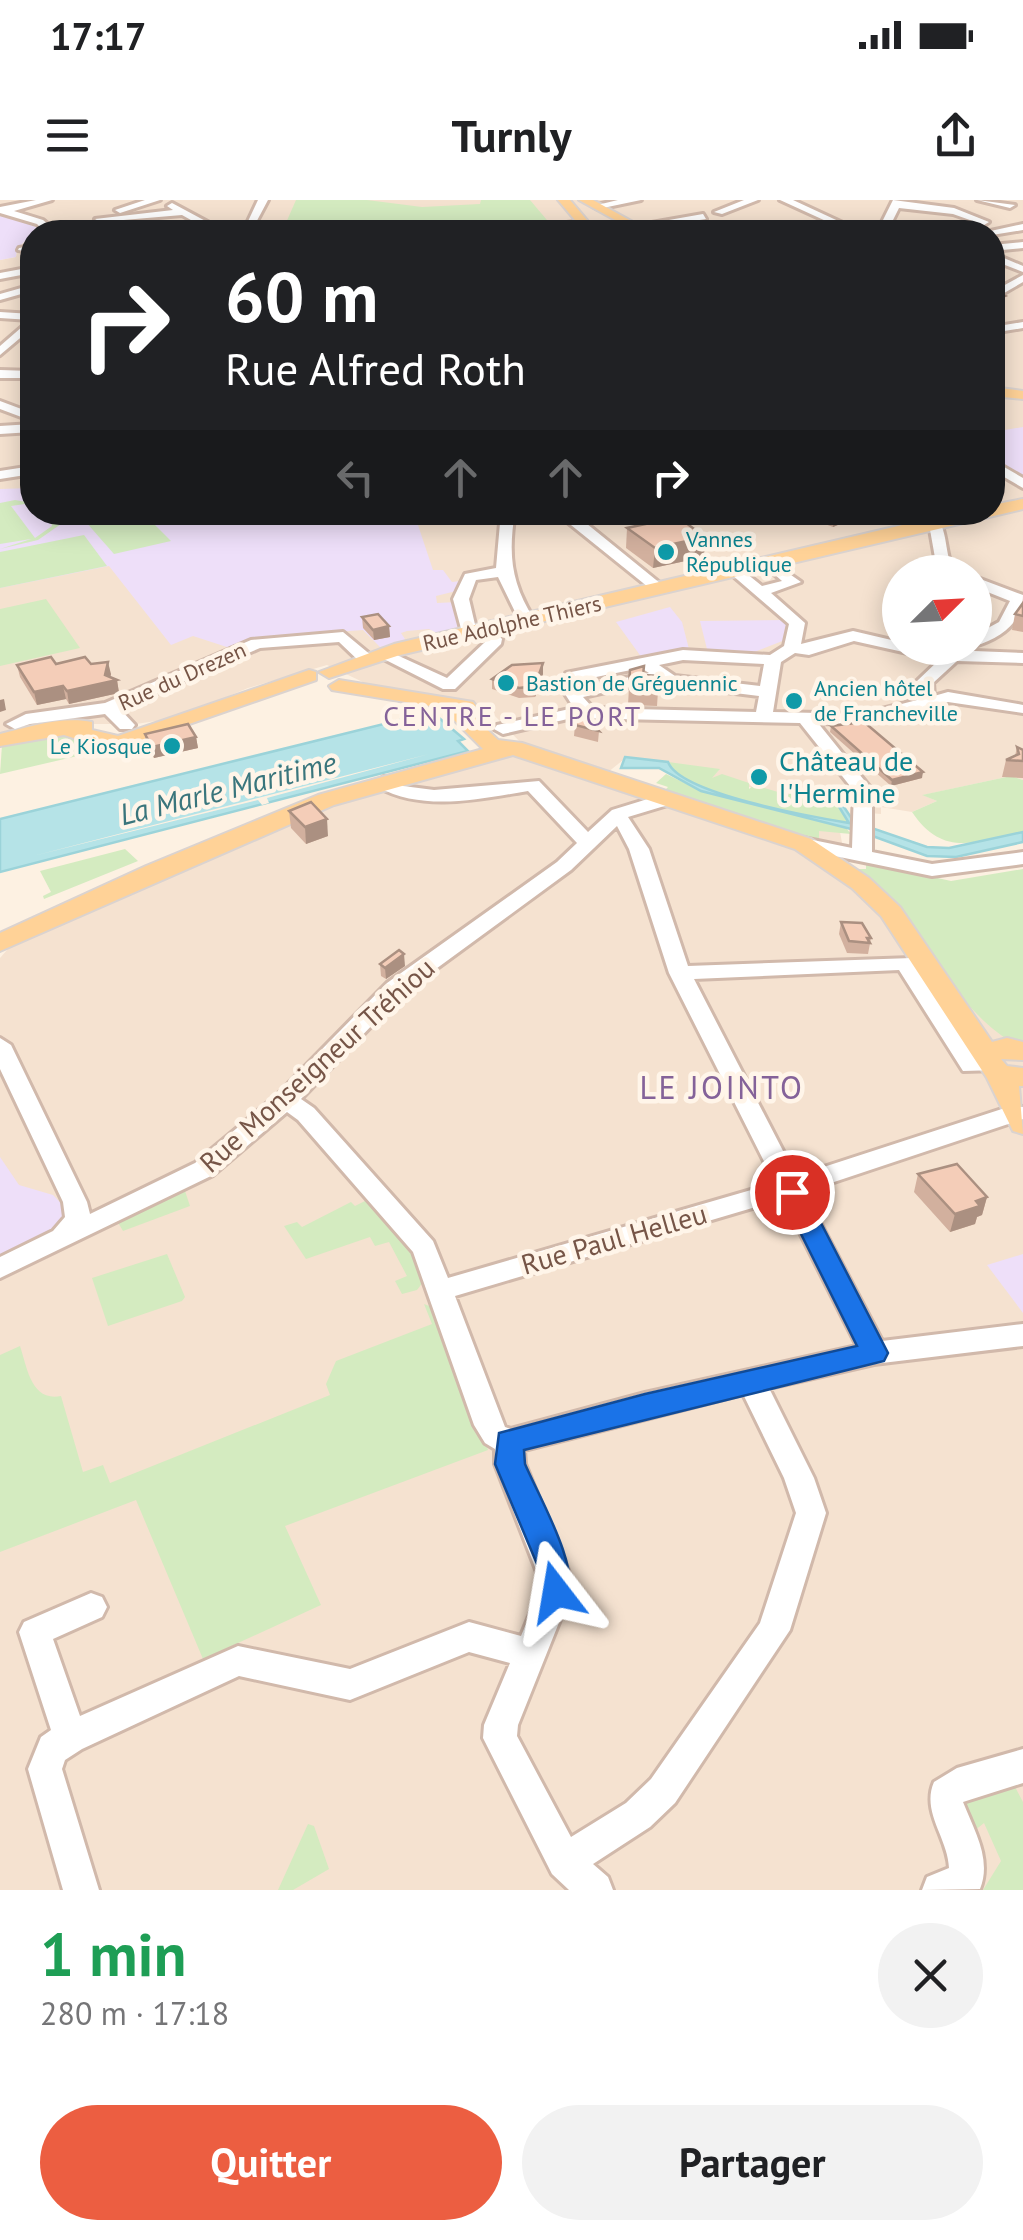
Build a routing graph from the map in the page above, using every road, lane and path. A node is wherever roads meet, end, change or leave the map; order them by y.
1 (47, 200) edge
2 (158, 200) edge
3 (564, 200) edge
4 (636, 200) edge
5 (753, 200) edge
6 (785, 200) edge
7 (824, 200) edge
8 (982, 200) edge
9 (897, 202) edge
10 (592, 203) edge
11 (1010, 205) dead end
12 (804, 209) junction
13 (1, 210) edge
14 (184, 212) junction
15 (719, 212) dead end
16 (703, 217) dead end
17 (31, 220) edge
18 (200, 220) edge
19 (580, 220) edge
20 (622, 220) edge
21 (688, 220) edge
22 (829, 220) edge
23 (977, 220) edge
24 (20, 332) edge
25 (0, 352) edge
26 (505, 525) edge
27 (580, 525) edge
28 (913, 525) edge
29 (927, 525) edge
30 (938, 555) edge
31 (780, 566) junction
32 (504, 571) junction
33 (735, 571) junction
34 (658, 588) junction
35 (992, 589) edge
36 (762, 592) junction
37 (1021, 600) edge
38 (526, 619) junction
39 (476, 631) junction
40 (992, 632) edge
41 (882, 644) edge
42 (792, 648) junction
43 (374, 656) junction
44 (992, 657) edge
45 (1023, 658) edge
46 (774, 660) junction
47 (643, 662) junction
48 (944, 665) edge
49 (660, 675) junction
50 (325, 679) junction
51 (769, 689) junction
52 (574, 702) junction
53 (926, 703) junction
54 (1021, 711) edge
55 (764, 717) junction
56 (804, 718) junction
57 (116, 727) junction
58 (8, 731) edge
59 (504, 746) junction
60 (384, 783) junction
61 (532, 786) junction
62 (664, 800) junction
63 (616, 816) junction
64 (863, 822) junction
65 (588, 842) junction
66 (803, 844) junction
67 (1023, 858) edge
68 (0, 943) edge
69 (680, 973) junction
70 (0, 1045) edge
71 (1002, 1063) edge
72 (286, 1100) junction
73 (1020, 1119) edge
74 (790, 1186) junction
75 (75, 1202) junction
76 (114, 1210) junction
77 (63, 1236) junction
78 (0, 1268) edge
79 (440, 1290) junction
80 (1023, 1336) edge
81 (874, 1353) junction
82 (751, 1381) junction
83 (509, 1442) junction
84 (91, 1607) dead end
85 (530, 1653) junction
86 (70, 1736) junction
87 (1023, 1766) edge
88 (565, 1861) junction
89 (81, 1890) edge
90 (595, 1890) edge
91 (940, 1890) edge

1 - 13 street
2 - 14 street
2 - 14 street
3 - 19 main road
4 - 10 street
5 - 15 street
6 - 12 street
7 - 12 street
8 - 11 street
9 - 23 street
10 - 20 main road
12 - 22 street
13 - 17 street
14 - 18 street
16 - 21 street
24 - 25 street
26 - 32 street
27 - 34 street
28 - 31 main road, Rue Adolphe Thiers
29 - 30 street
31 - 33 main road, Rue Adolphe Thiers
31 - 36 street
32 - 38 street
32 - 39 street
33 - 34 main road, Rue Adolphe Thiers
33 - 36 street
34 - 38 main road, Rue Adolphe Thiers
35 - 37 street
36 - 42 street
37 - 40 street
38 - 39 main road, Rue Adolphe Thiers
39 - 43 main road, Rue Adolphe Thiers
39 - 43 street, Rue du Drezen
41 - 42 street
42 - 46 street
43 - 50 main road
43 - 57 street, Rue du Drezen
44 - 45 street
46 - 47 street
46 - 51 street
47 - 49 street
47 - 52 street
48 - 53 street
49 - 51 street
49 - 52 street
50 - 57 main road
50 - 59 main road
51 - 55 street
52 - 55 street
52 - 59 street
53 - 54 street
53 - 56 street
55 - 56 street
56 - 64 street
57 - 58 main road
57 - 58 street, Rue du Drezen
59 - 60 main road
59 - 61 street
59 - 62 main road
60 - 61 street
60 - 68 main road
61 - 65 street
62 - 63 street, Rue Monseigneur Tréhiou
62 - 66 main road
63 - 65 street, Rue Monseigneur Tréhiou
63 - 69 street
64 - 66 street
64 - 67 street
65 - 72 street, Rue Monseigneur Tréhiou
66 - 71 main road
69 - 71 street
69 - 74 street
70 - 75 street
71 - 73 main road
72 - 76 street, Rue Monseigneur Tréhiou
72 - 79 street
73 - 74 street, Rue Paul Helleu
74 - 79 street, Rue Paul Helleu
74 - 81 street
75 - 76 street
75 - 77 street
76 - 77 street, Rue Monseigneur Tréhiou
77 - 78 street, Rue Monseigneur Tréhiou
79 - 83 street
80 - 81 street
81 - 82 street
82 - 83 street
82 - 88 street
83 - 85 street
84 - 86 street
85 - 86 street
85 - 88 street
86 - 89 street
87 - 91 street
88 - 90 street

